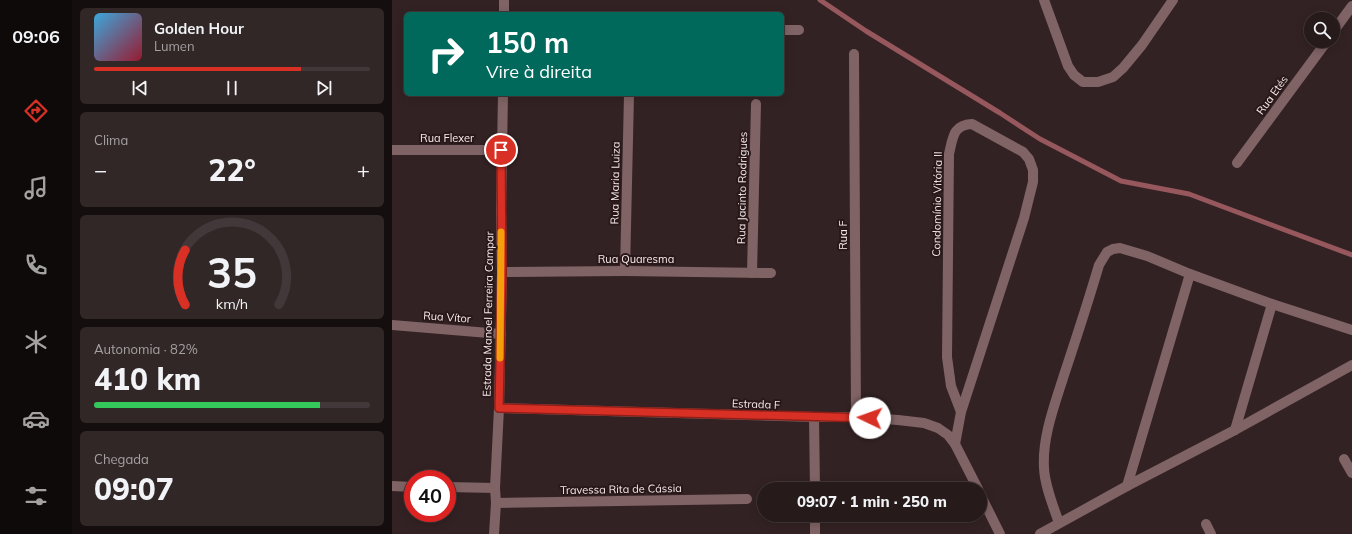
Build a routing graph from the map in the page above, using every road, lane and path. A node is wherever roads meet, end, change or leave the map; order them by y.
1 (504, 0) edge
2 (1044, 0) edge
3 (1173, 0) edge
4 (1352, 6) edge
5 (504, 12) edge
6 (1340, 22) edge
7 (784, 30) edge
8 (799, 30) dead end
9 (1321, 48) edge
10 (854, 54) dead end
11 (503, 96) edge
12 (629, 96) edge
13 (756, 104) dead end
14 (392, 150) edge
15 (501, 150) junction
16 (1237, 163) dead end
17 (625, 271) junction
18 (502, 272) junction
19 (752, 273) junction
20 (771, 273) dead end
21 (1190, 274) junction
22 (1272, 304) junction
23 (392, 325) edge
24 (1352, 330) edge
25 (501, 334) junction
26 (1352, 365) edge
27 (499, 408) junction
28 (961, 412) junction
29 (814, 417) junction
30 (856, 417) junction
31 (1235, 430) junction
32 (956, 444) junction
33 (1344, 459) dead end
34 (1352, 474) edge
35 (815, 482) edge
36 (975, 482) edge
37 (392, 486) edge
38 (1127, 486) junction
39 (404, 487) edge
40 (456, 487) edge
41 (494, 488) junction
42 (747, 499) dead end
43 (496, 503) junction
44 (987, 508) edge
45 (815, 522) edge
46 (1059, 523) junction
47 (1206, 524) dead end
48 (494, 534) edge
49 (815, 534) edge
50 (1000, 534) edge
51 (1040, 534) edge
52 (1211, 534) edge

1 - 5 street
2 - 3 street
4 - 6 street
7 - 8 street
9 - 16 street, Rua Etés
10 - 30 street, Rua F
11 - 15 street, Estrada Manoel Ferreira Campar
12 - 17 street, Rua Maria Luiza
13 - 19 street, Rua Jacinto Rodrigues
14 - 15 street, Rua Flexer
15 - 18 street, Estrada Manoel Ferreira Campar
17 - 18 street, Rua Quaresma
17 - 19 street, Rua Quaresma
18 - 25 street, Estrada Manoel Ferreira Campar
19 - 20 street, Rua Quaresma
21 - 22 street
21 - 38 street
21 - 46 street
22 - 24 street
22 - 31 street
23 - 25 street, Rua Vítor
25 - 27 street, Estrada Manoel Ferreira Campar
26 - 31 street
27 - 29 street, Estrada F
27 - 41 street, Estrada Manoel Ferreira Campar
28 - 28 street, Condomínio Vitória II
28 - 32 street, Condomínio Vitória II
29 - 30 street, Estrada F
29 - 35 street
30 - 32 street, Estrada F
31 - 38 street
32 - 36 street, Estrada F
33 - 34 street
37 - 39 street
38 - 46 street
40 - 41 street
41 - 43 street, Estrada Manoel Ferreira Campar
42 - 43 street, Travessa Rita de Cássia
43 - 48 street, Estrada Manoel Ferreira Campar
44 - 50 street
45 - 49 street
46 - 51 street
47 - 52 street

